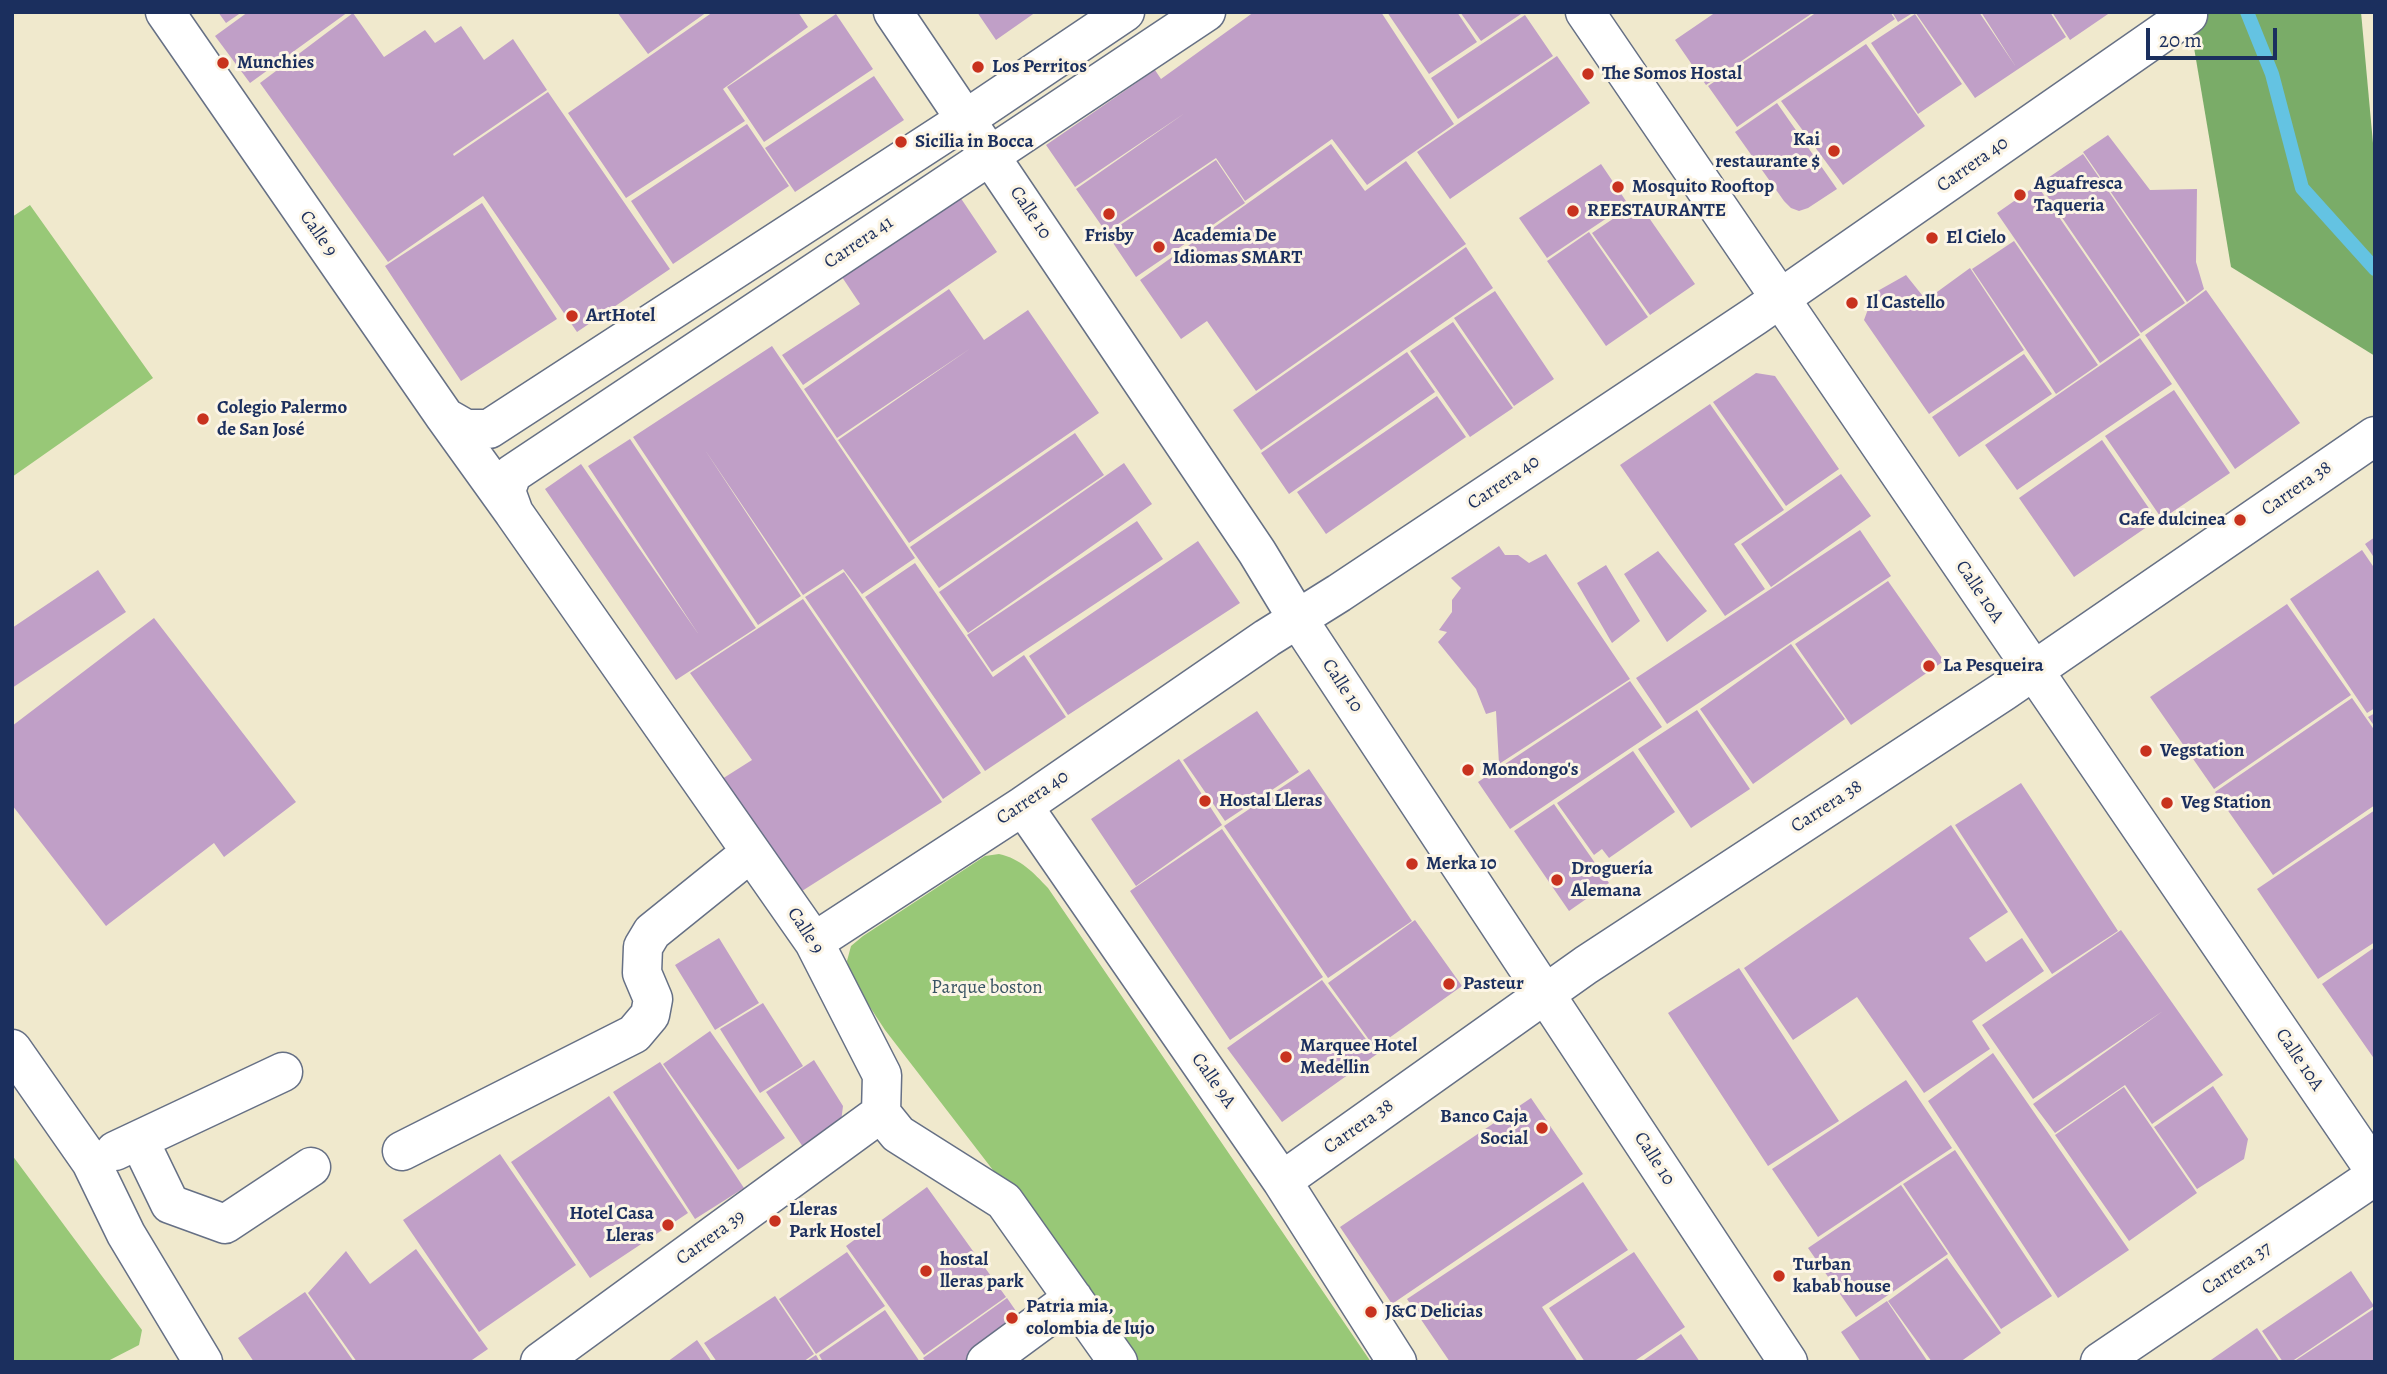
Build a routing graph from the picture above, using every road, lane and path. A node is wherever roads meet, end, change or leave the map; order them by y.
1 (166, 12) edge
2 (893, 12) edge
3 (1125, 12) edge
4 (1206, 12) edge
5 (1585, 12) edge
6 (2188, 15) dead end
7 (966, 119) junction
8 (991, 156) junction
9 (1779, 299) junction
10 (444, 417) junction
11 (2375, 436) edge
12 (512, 474) joint
13 (514, 513) junction
14 (1297, 618) junction
15 (2033, 672) junction
16 (1023, 806) junction
17 (750, 853) junction
18 (814, 942) junction
19 (1545, 994) junction
20 (12, 1049) edge
21 (283, 1072) dead end
22 (881, 1113) junction
23 (139, 1140) junction
24 (401, 1151) dead end
25 (91, 1162) junction
26 (311, 1167) dead end
27 (2375, 1171) edge
28 (2375, 1177) edge
29 (1282, 1181) junction
30 (1073, 1298) junction
31 (203, 1362) edge
32 (540, 1362) edge
33 (986, 1362) edge
34 (1118, 1362) edge
35 (1397, 1362) edge
36 (1788, 1362) edge
37 (2100, 1362) edge

1 - 10 street, Calle 9
2 - 7 street, Calle 10
3 - 7 street
4 - 8 street, Carrera 41
5 - 9 street, Calle 10A
6 - 9 street, Carrera 40
7 - 8 street, Calle 10
7 - 10 street
8 - 12 street, Carrera 41
8 - 14 street, Calle 10
9 - 14 street, Carrera 40
9 - 15 street, Calle 10A
10 - 13 street, Calle 9
11 - 15 street, Carrera 38
12 - 13 street, Calle 9
13 - 17 street, Calle 9
14 - 16 street, Carrera 40
14 - 19 street, Calle 10
15 - 19 street, Carrera 38
15 - 27 street, Calle 10A
16 - 18 street, Carrera 40
16 - 29 street, Calle 9A
17 - 18 street, Calle 9
17 - 24 street
18 - 22 street, Calle 9
19 - 29 street, Carrera 38
19 - 36 street, Calle 10
20 - 25 street
21 - 23 street
22 - 30 street
22 - 32 street, Carrera 39
23 - 25 street
23 - 26 street
25 - 31 street
28 - 37 street, Carrera 37
29 - 35 street, Calle 9A
30 - 33 street
30 - 34 street

